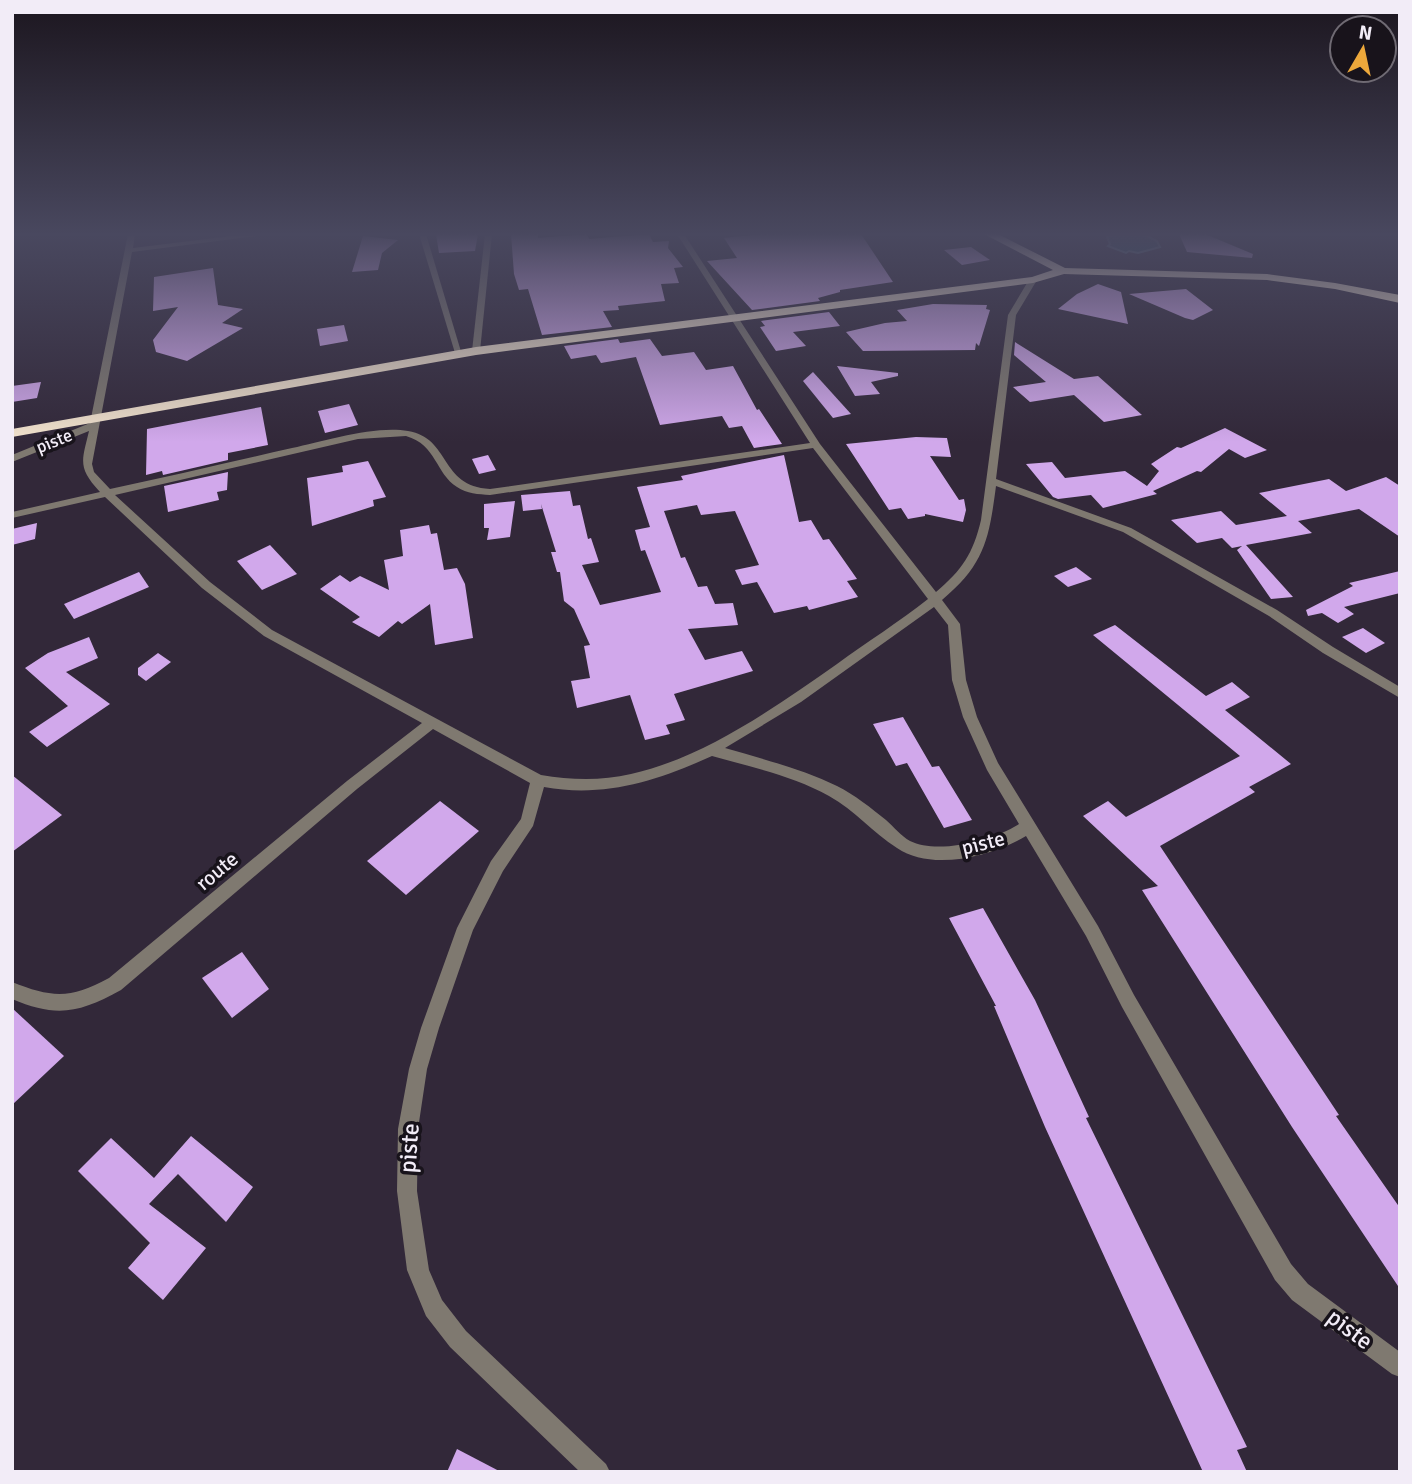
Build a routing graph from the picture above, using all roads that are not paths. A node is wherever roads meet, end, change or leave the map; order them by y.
1 (120, 303) edge
2 (444, 303) edge
3 (481, 303) edge
4 (726, 303) edge
5 (840, 303) edge
6 (1019, 303) edge
7 (734, 316) junction
8 (475, 351) junction
9 (459, 353) junction
10 (97, 422) junction
11 (12, 433) edge
12 (816, 445) junction
13 (12, 458) edge
14 (991, 481) junction
15 (109, 495) junction
16 (15, 514) edge
17 (936, 599) junction
18 (1400, 693) edge
19 (433, 722) junction
20 (712, 750) junction
21 (538, 780) junction
22 (1028, 826) junction
23 (12, 990) edge
24 (1400, 1366) edge
25 (598, 1472) edge

1 - 10 street
2 - 9 street
3 - 8 street
4 - 7 street, piste
5 - 7 highway
6 - 14 street
7 - 8 highway
7 - 12 street, piste
8 - 9 highway
9 - 10 highway
10 - 11 highway
10 - 13 street, piste
10 - 15 street
12 - 15 street
12 - 17 street, piste
14 - 17 street
14 - 18 street
15 - 16 street
15 - 19 street
17 - 20 street
17 - 22 street, piste
19 - 21 street
19 - 23 street, route
20 - 21 street
20 - 22 street, piste
21 - 25 street, piste
22 - 24 street, piste

